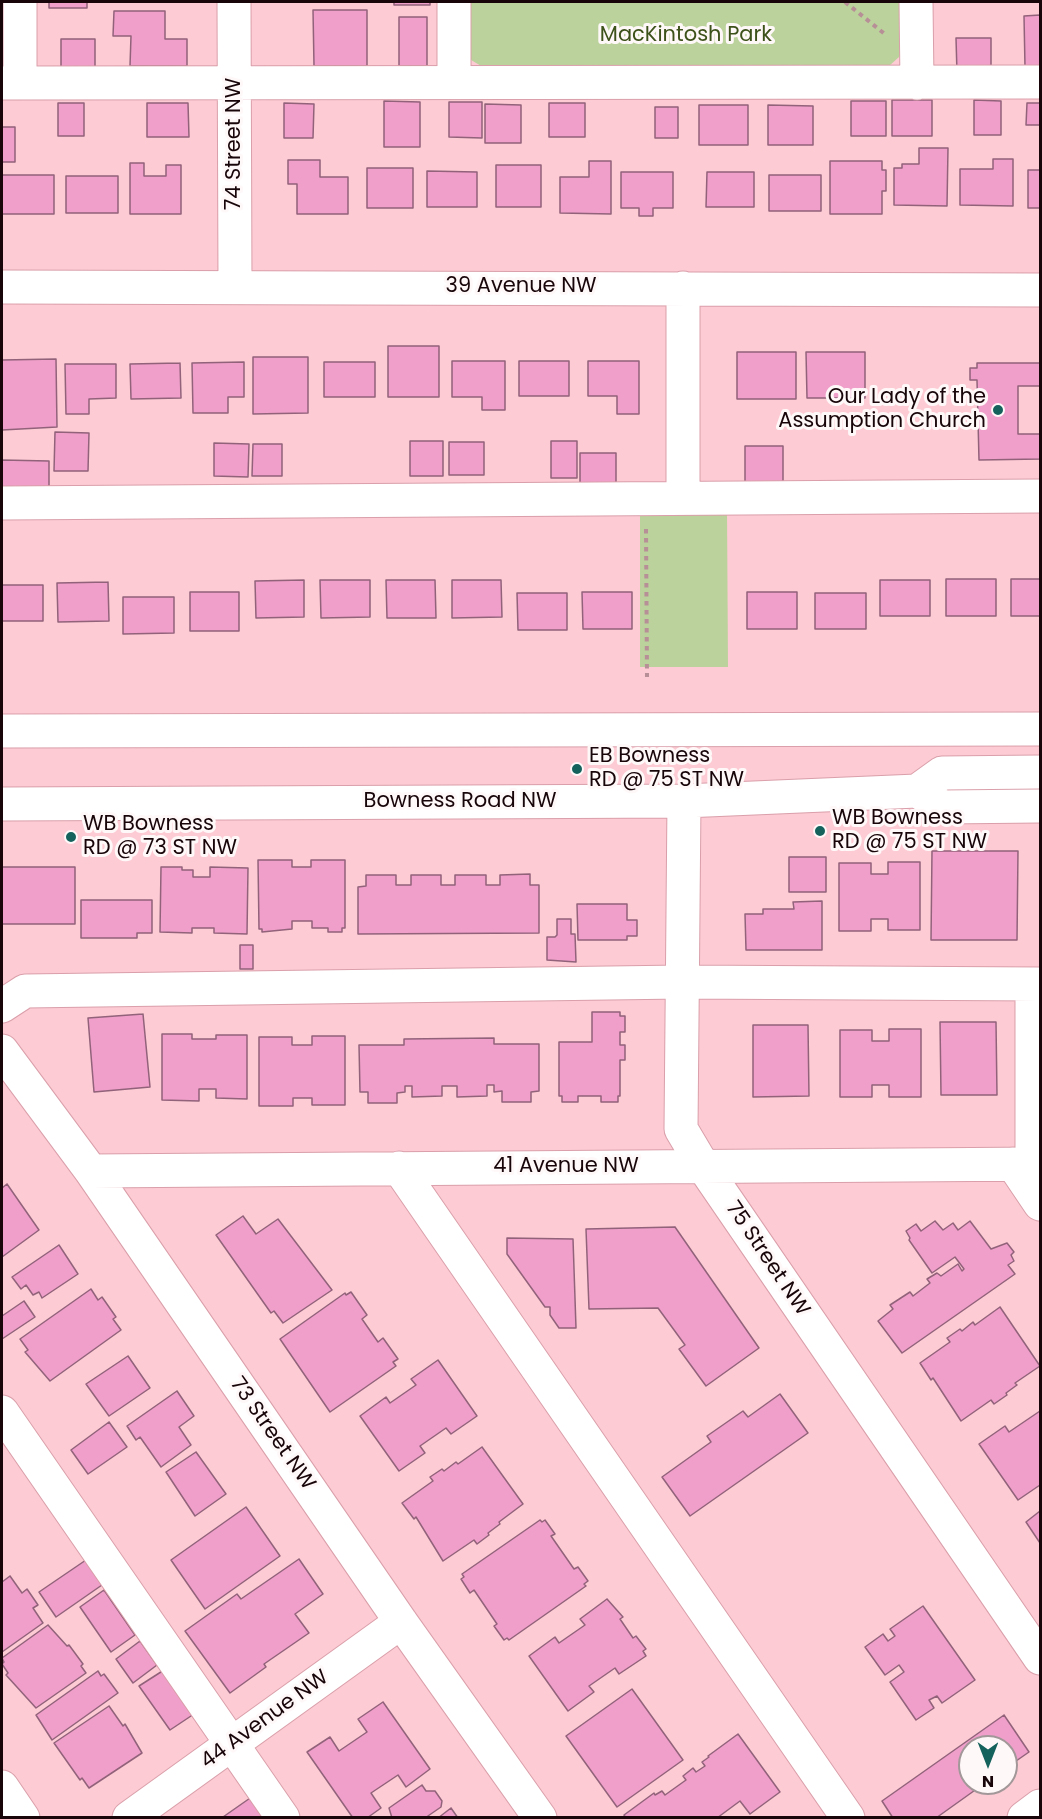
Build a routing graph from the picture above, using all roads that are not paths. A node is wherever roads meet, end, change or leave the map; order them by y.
1 (20, 2) edge
2 (234, 2) edge
3 (453, 2) edge
4 (916, 2) edge
5 (917, 69) junction
6 (454, 82) junction
7 (1041, 82) edge
8 (11, 83) edge
9 (235, 84) junction
10 (235, 286) junction
11 (2, 287) edge
12 (683, 288) junction
13 (1041, 290) edge
14 (1041, 496) edge
15 (683, 498) junction
16 (2, 503) edge
17 (1041, 729) edge
18 (2, 730) edge
19 (1041, 772) edge
20 (917, 791) junction
21 (684, 801) junction
22 (2, 804) edge
23 (1041, 806) edge
24 (682, 982) junction
25 (1036, 984) edge
26 (2, 1006) edge
27 (2, 1051) edge
28 (1028, 1164) edge
29 (703, 1166) junction
30 (399, 1168) junction
31 (91, 1171) junction
32 (1041, 1204) edge
33 (2, 1412) edge
34 (401, 1622) junction
35 (1041, 1658) edge
36 (231, 1744) junction
37 (2, 1787) edge
38 (1041, 1806) edge
39 (23, 1818) edge
40 (129, 1818) edge
41 (283, 1818) edge
42 (540, 1818) edge
43 (848, 1818) edge
44 (1024, 1818) edge

1 - 8 street
2 - 9 street, 74 Street NW
3 - 6 street
4 - 5 street
5 - 6 street
5 - 7 street
6 - 9 street
8 - 9 street
9 - 10 street, 74 Street NW
10 - 11 street, 39 Avenue NW
10 - 12 street, 39 Avenue NW
12 - 13 street, 39 Avenue NW
12 - 15 street
14 - 15 street
15 - 16 street
17 - 18 street
19 - 20 street
20 - 21 street, Bowness Road NW
20 - 23 street
21 - 22 street, Bowness Road NW
21 - 24 street, 75 Street NW
24 - 25 street
24 - 26 street
24 - 29 street, 75 Street NW
25 - 28 street
27 - 31 street, 73 Street NW
28 - 29 street, 41 Avenue NW
28 - 32 street
29 - 30 street, 41 Avenue NW
29 - 35 street, 75 Street NW
30 - 31 street, 41 Avenue NW
30 - 43 street
31 - 34 street, 73 Street NW
33 - 36 street
34 - 36 street, 44 Avenue NW
34 - 42 street, 73 Street NW
36 - 40 street, 44 Avenue NW
36 - 41 street
37 - 39 street
38 - 44 street

